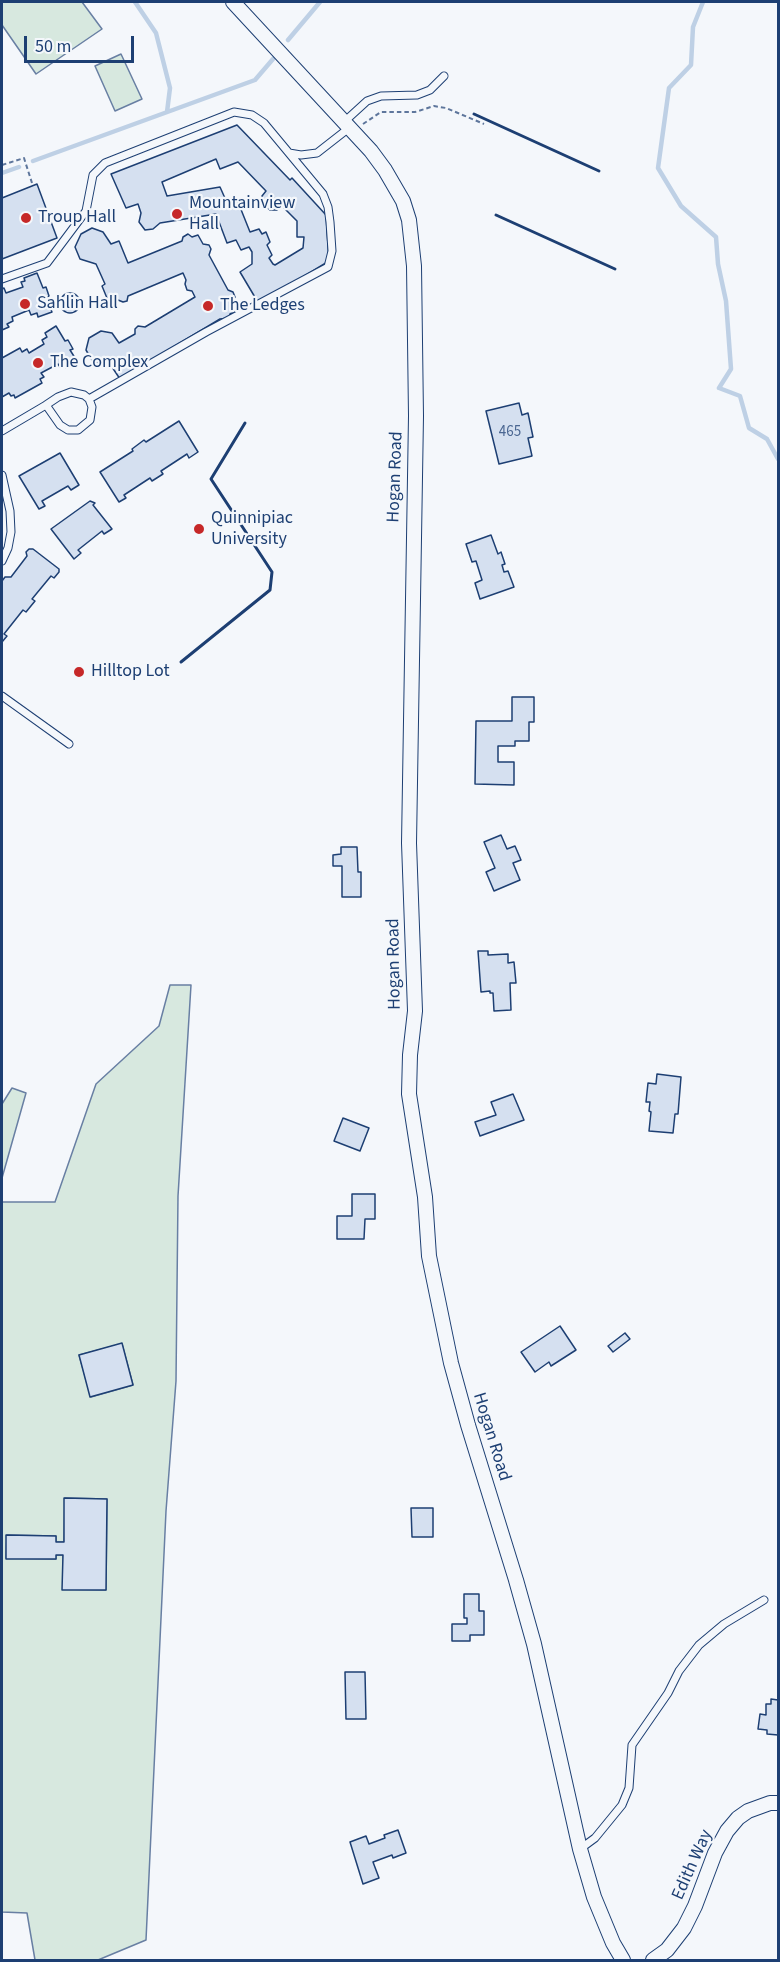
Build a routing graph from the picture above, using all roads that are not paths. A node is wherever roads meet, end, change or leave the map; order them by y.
1 (233, 2) edge
2 (444, 76) dead end
3 (352, 125) junction
4 (289, 153) junction
5 (2, 279) edge
6 (89, 399) junction
7 (46, 405) junction
8 (2, 431) edge
9 (2, 475) edge
10 (2, 561) edge
11 (2, 696) edge
12 (69, 744) dead end
13 (764, 1600) dead end
14 (778, 1803) edge
15 (580, 1849) junction
16 (623, 1960) edge
17 (653, 1960) edge

1 - 3 street, Hogan Road
2 - 3 lane
3 - 4 lane
3 - 15 street, Hogan Road
4 - 5 lane
4 - 6 lane
6 - 7 lane
6 - 7 lane
7 - 8 lane
9 - 10 lane
11 - 12 lane
13 - 15 lane
14 - 17 street, Edith Way
15 - 16 street, Hogan Road

